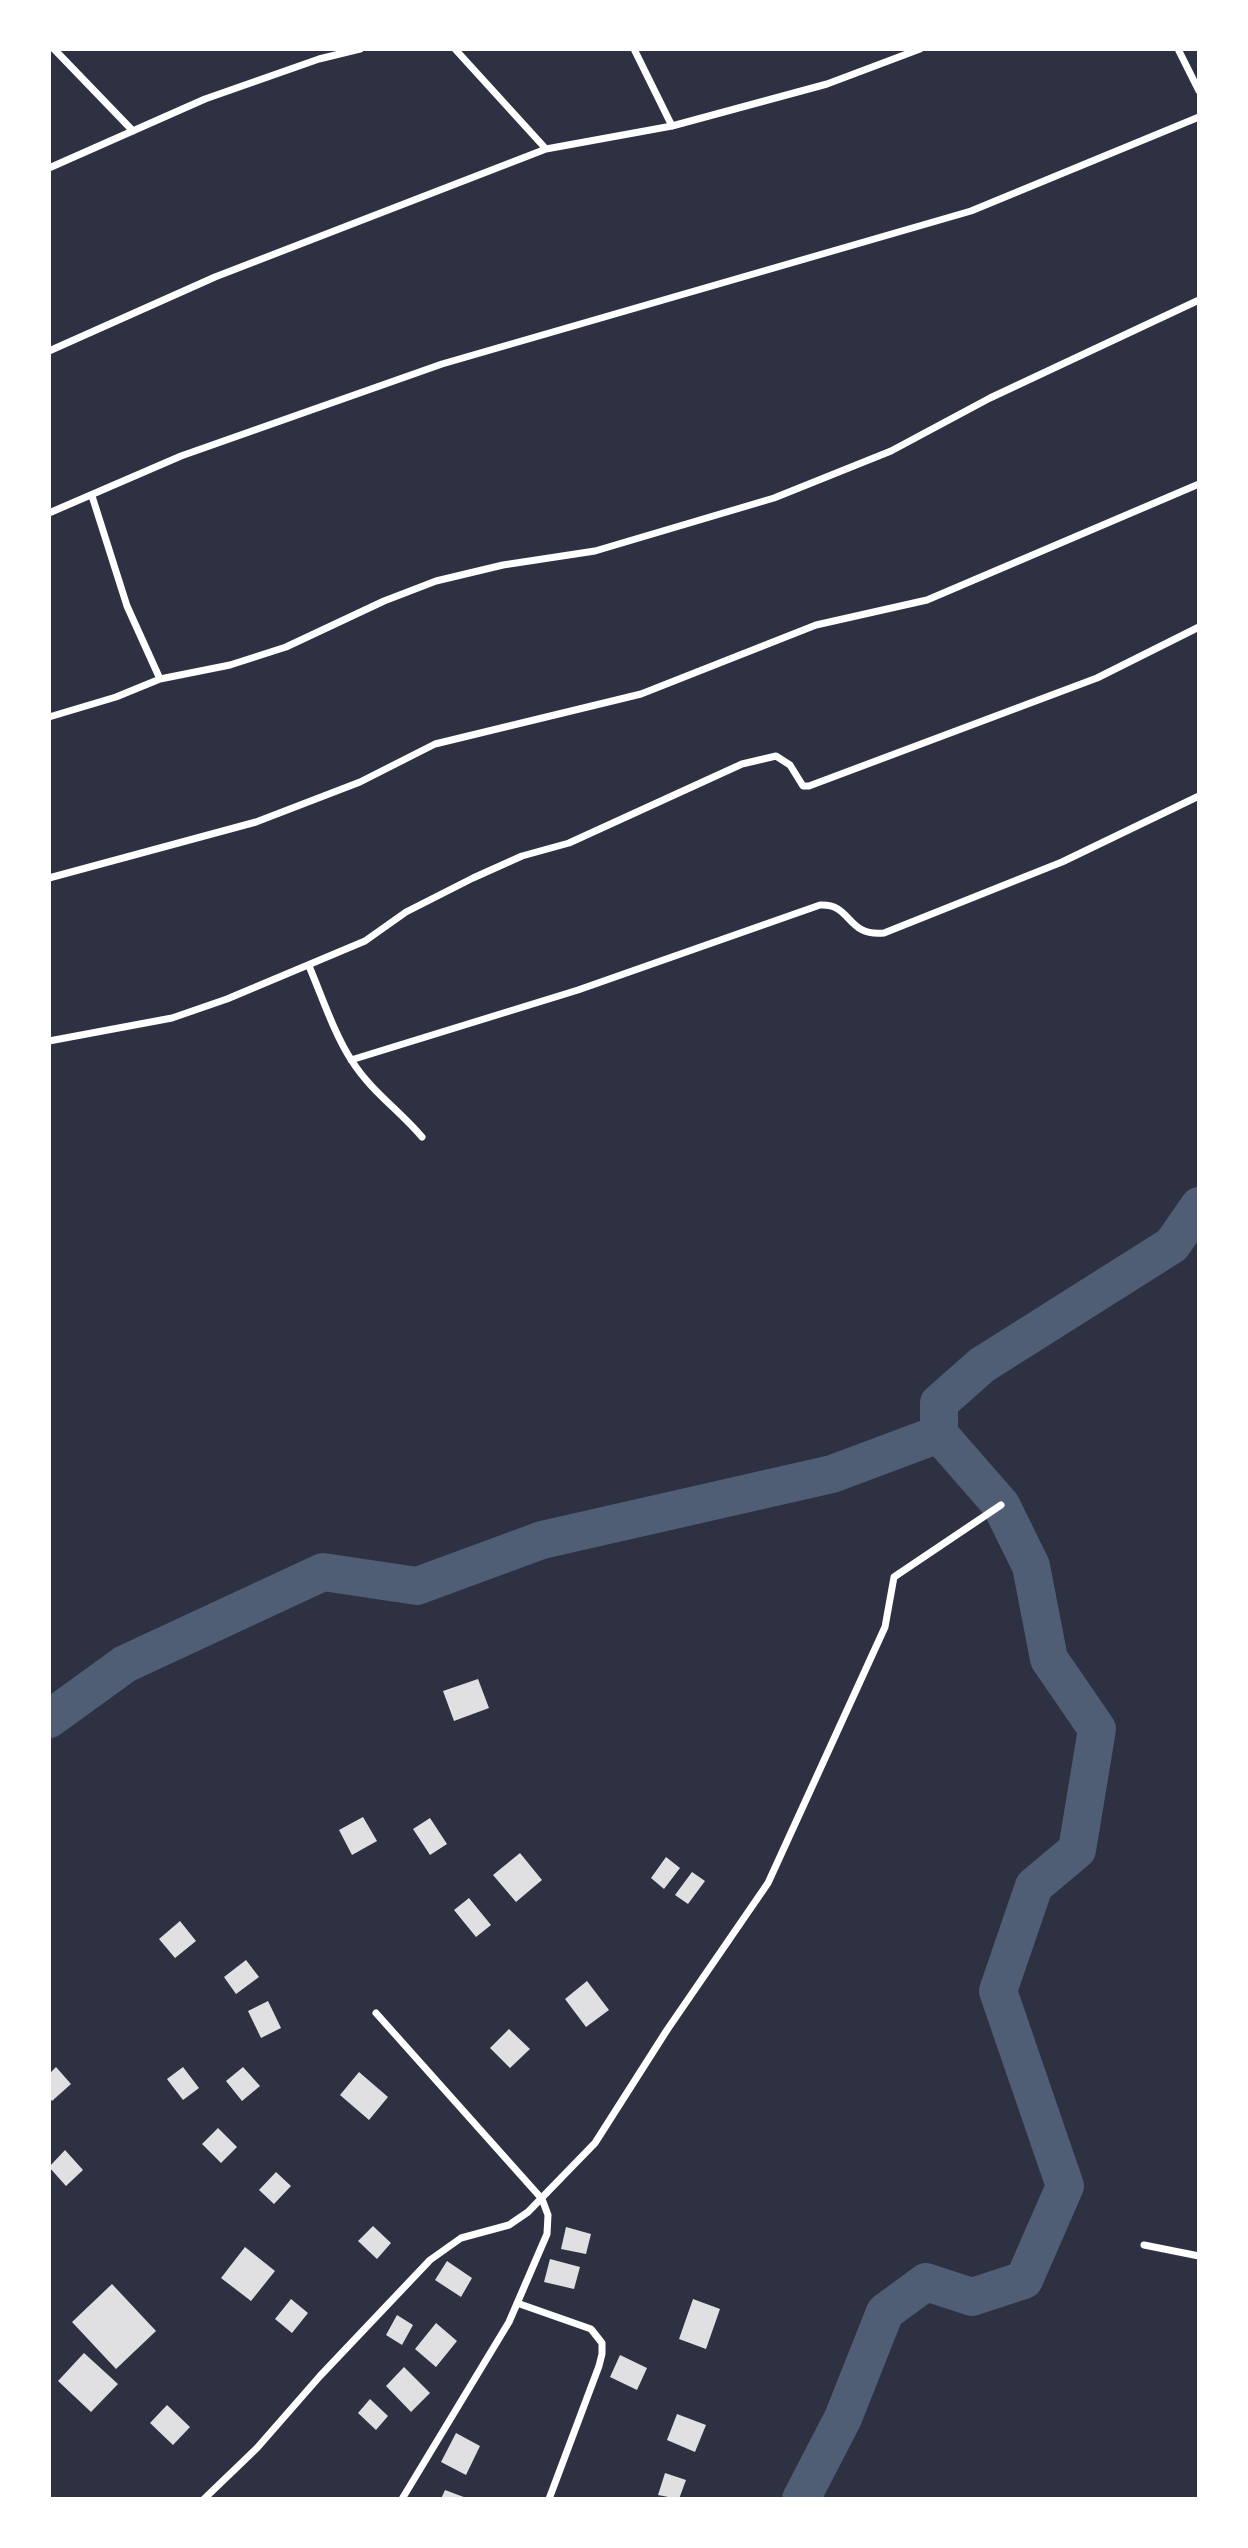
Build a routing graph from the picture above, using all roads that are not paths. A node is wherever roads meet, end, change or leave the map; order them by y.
1 (54, 49) edge
2 (360, 49) edge
3 (455, 49) edge
4 (634, 49) edge
5 (920, 49) edge
6 (1178, 49) edge
7 (1199, 91) edge
8 (1199, 117) edge
9 (672, 125) junction
10 (133, 131) junction
11 (546, 149) junction
12 (49, 168) edge
13 (1199, 300) edge
14 (49, 351) edge
15 (1199, 484) edge
16 (92, 496) junction
17 (49, 513) edge
18 (1199, 627) edge
19 (160, 679) junction
20 (49, 717) edge
21 (1199, 796) edge
22 (49, 878) edge
23 (309, 966) junction
24 (49, 1041) edge
25 (351, 1060) junction
26 (422, 1137) dead end
27 (1001, 1504) dead end
28 (376, 2012) dead end
29 (542, 2199) junction
30 (1144, 2245) dead end
31 (1199, 2256) edge
32 (517, 2303) junction
33 (204, 2499) edge
34 (401, 2499) edge
35 (549, 2499) edge

1 - 10 street
2 - 10 street
3 - 11 street
4 - 9 street
5 - 9 street
6 - 7 street
8 - 16 street
9 - 11 street
10 - 12 street
11 - 14 street
13 - 19 street
15 - 22 street
16 - 17 street
16 - 19 street
18 - 23 street
19 - 20 street
21 - 25 street
23 - 24 street
23 - 25 street
25 - 26 street
27 - 29 street
28 - 29 street
29 - 32 street
29 - 33 street
30 - 31 street
32 - 34 street
32 - 35 street

